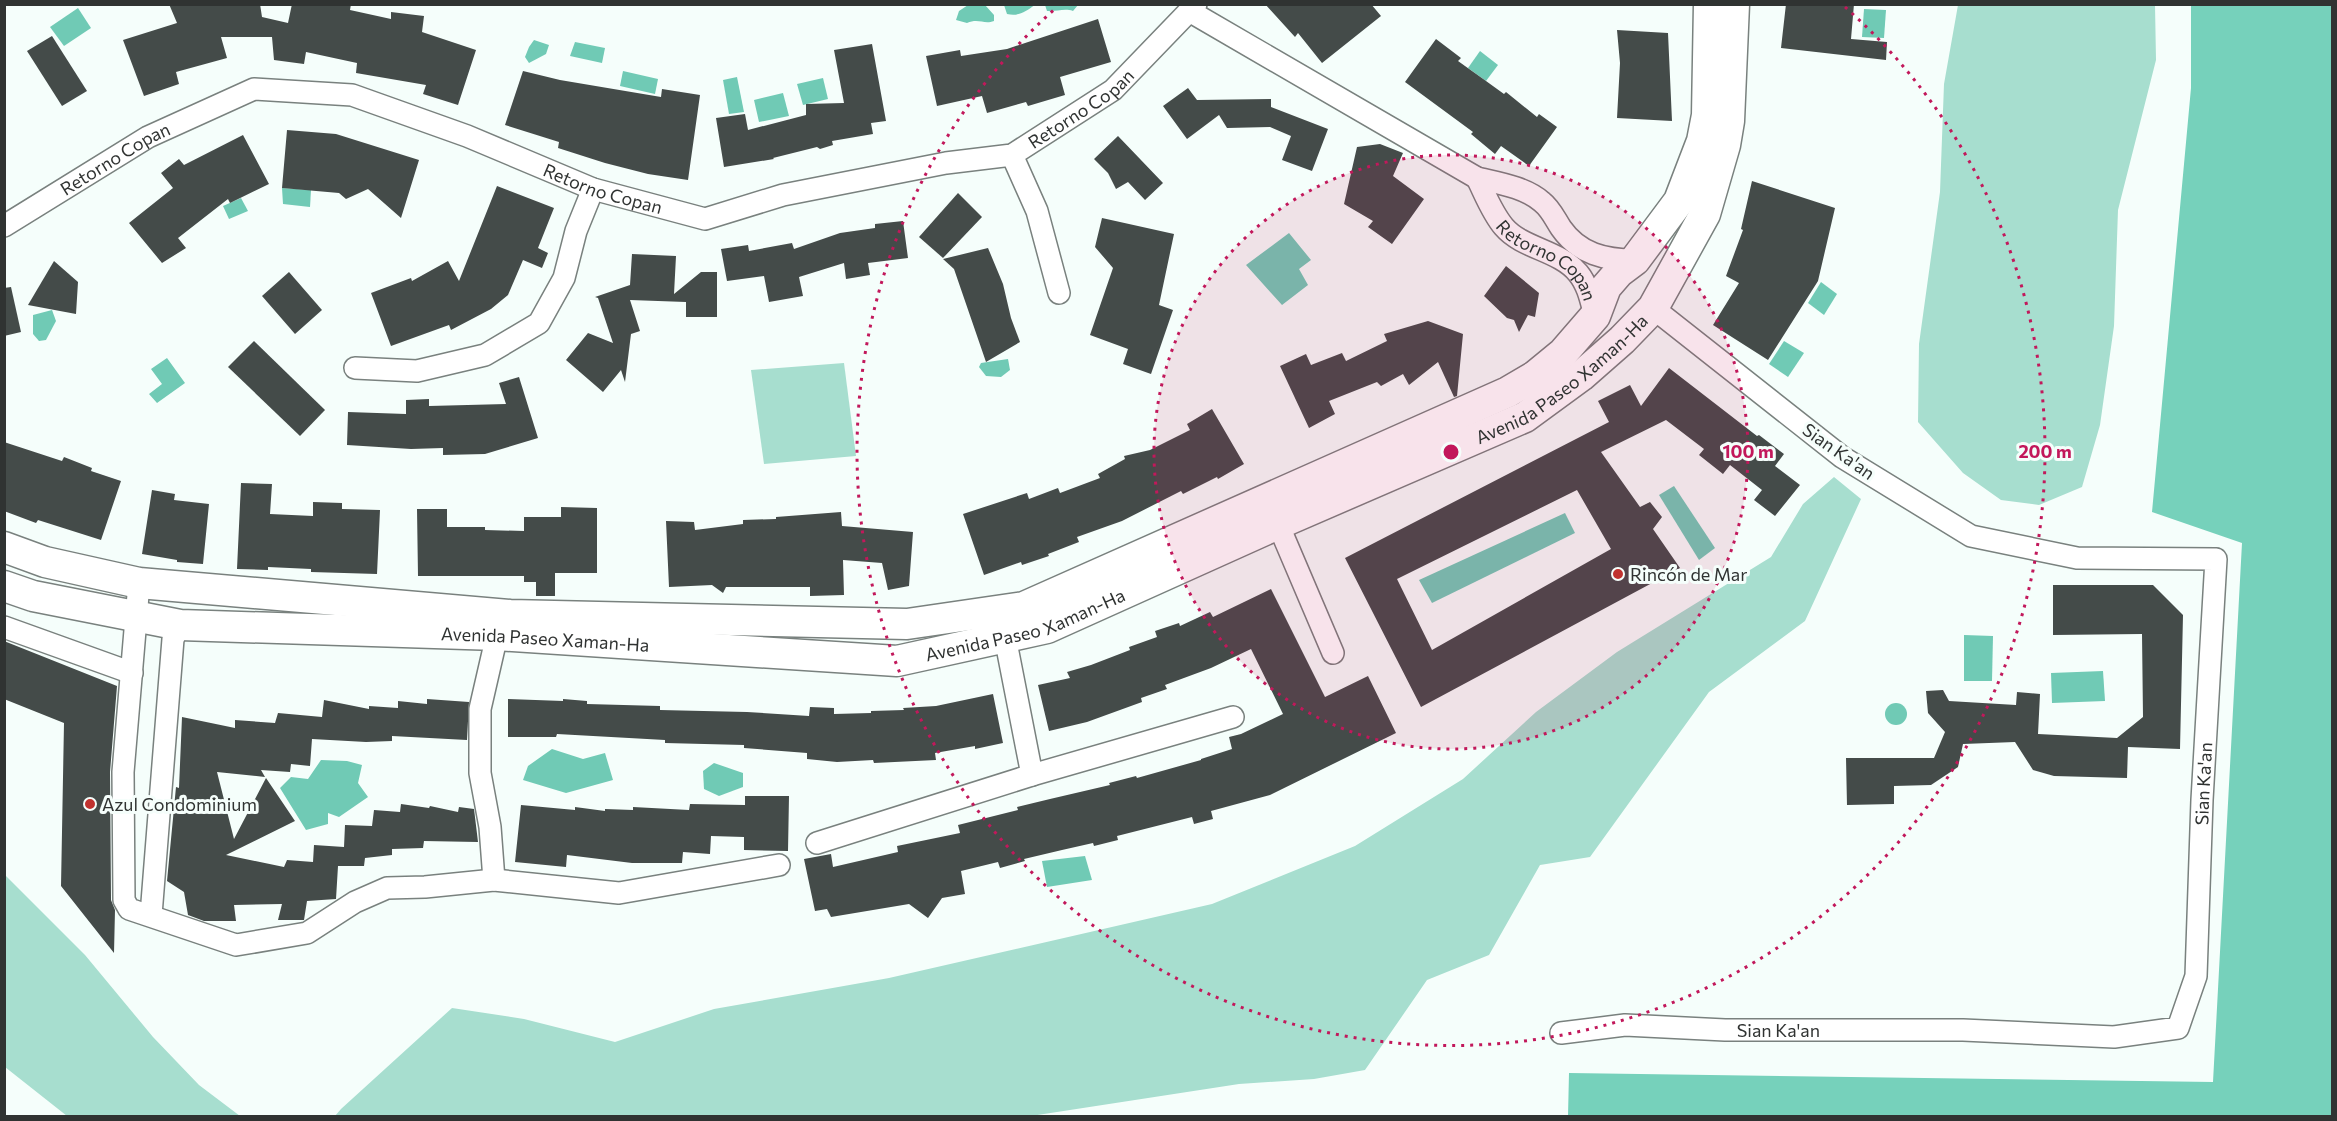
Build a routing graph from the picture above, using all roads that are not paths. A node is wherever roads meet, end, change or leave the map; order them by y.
1 (1709, 4) edge
2 (1734, 4) edge
3 (1193, 8) edge
4 (1012, 155) junction
5 (1477, 178) junction
6 (593, 189) junction
7 (1679, 201) junction
8 (1705, 214) junction
9 (4, 226) edge
10 (1635, 260) junction
11 (1059, 293) dead end
12 (1653, 308) junction
13 (1595, 316) junction
14 (1563, 353) junction
15 (355, 368) dead end
16 (1581, 376) junction
17 (1278, 524) junction
18 (4, 547) edge
19 (139, 583) junction
20 (4, 586) edge
21 (1098, 589) junction
22 (137, 618) junction
23 (882, 624) junction
24 (180, 625) junction
25 (4, 627) edge
26 (498, 635) junction
27 (1005, 637) junction
28 (1333, 653) dead end
29 (884, 660) junction
30 (132, 673) junction
31 (1233, 717) dead end
32 (1032, 775) junction
33 (817, 843) dead end
34 (779, 865) dead end
35 (494, 880) junction
36 (151, 915) junction
37 (1561, 1033) dead end

1 - 7 main road, Avenida Paseo Xaman-Ha
2 - 8 main road, Avenida Paseo Xaman-Ha
3 - 4 street, Retorno Copan
3 - 5 street, Retorno Copan
4 - 6 street, Retorno Copan
4 - 11 street
5 - 10 street, Retorno Copan
5 - 13 street, Retorno Copan
6 - 9 street, Retorno Copan
6 - 15 street
7 - 8 main road
7 - 10 main road, Avenida Paseo Xaman-Ha
8 - 12 main road, Avenida Paseo Xaman-Ha
10 - 13 main road, Avenida Paseo Xaman-Ha
12 - 16 main road, Avenida Paseo Xaman-Ha
12 - 37 street, Sian Ka'an
13 - 14 main road, Avenida Paseo Xaman-Ha
14 - 16 main road
14 - 21 main road, Avenida Paseo Xaman-Ha
16 - 17 main road, Avenida Paseo Xaman-Ha
17 - 21 main road, Avenida Paseo Xaman-Ha
17 - 28 street
18 - 19 main road, Avenida Paseo Xaman-Ha
19 - 22 street
19 - 23 main road, Avenida Paseo Xaman-Ha
20 - 22 main road, Avenida Paseo Xaman-Ha
21 - 23 main road, Avenida Paseo Xaman-Ha
21 - 27 main road, Avenida Paseo Xaman-Ha
22 - 24 main road, Avenida Paseo Xaman-Ha
22 - 30 street
23 - 29 main road
24 - 26 main road, Avenida Paseo Xaman-Ha
24 - 36 street
25 - 30 street
26 - 29 main road, Avenida Paseo Xaman-Ha
26 - 35 street
27 - 29 main road, Avenida Paseo Xaman-Ha
27 - 32 street
30 - 36 street
31 - 32 street
32 - 33 street
34 - 35 street
35 - 36 street

